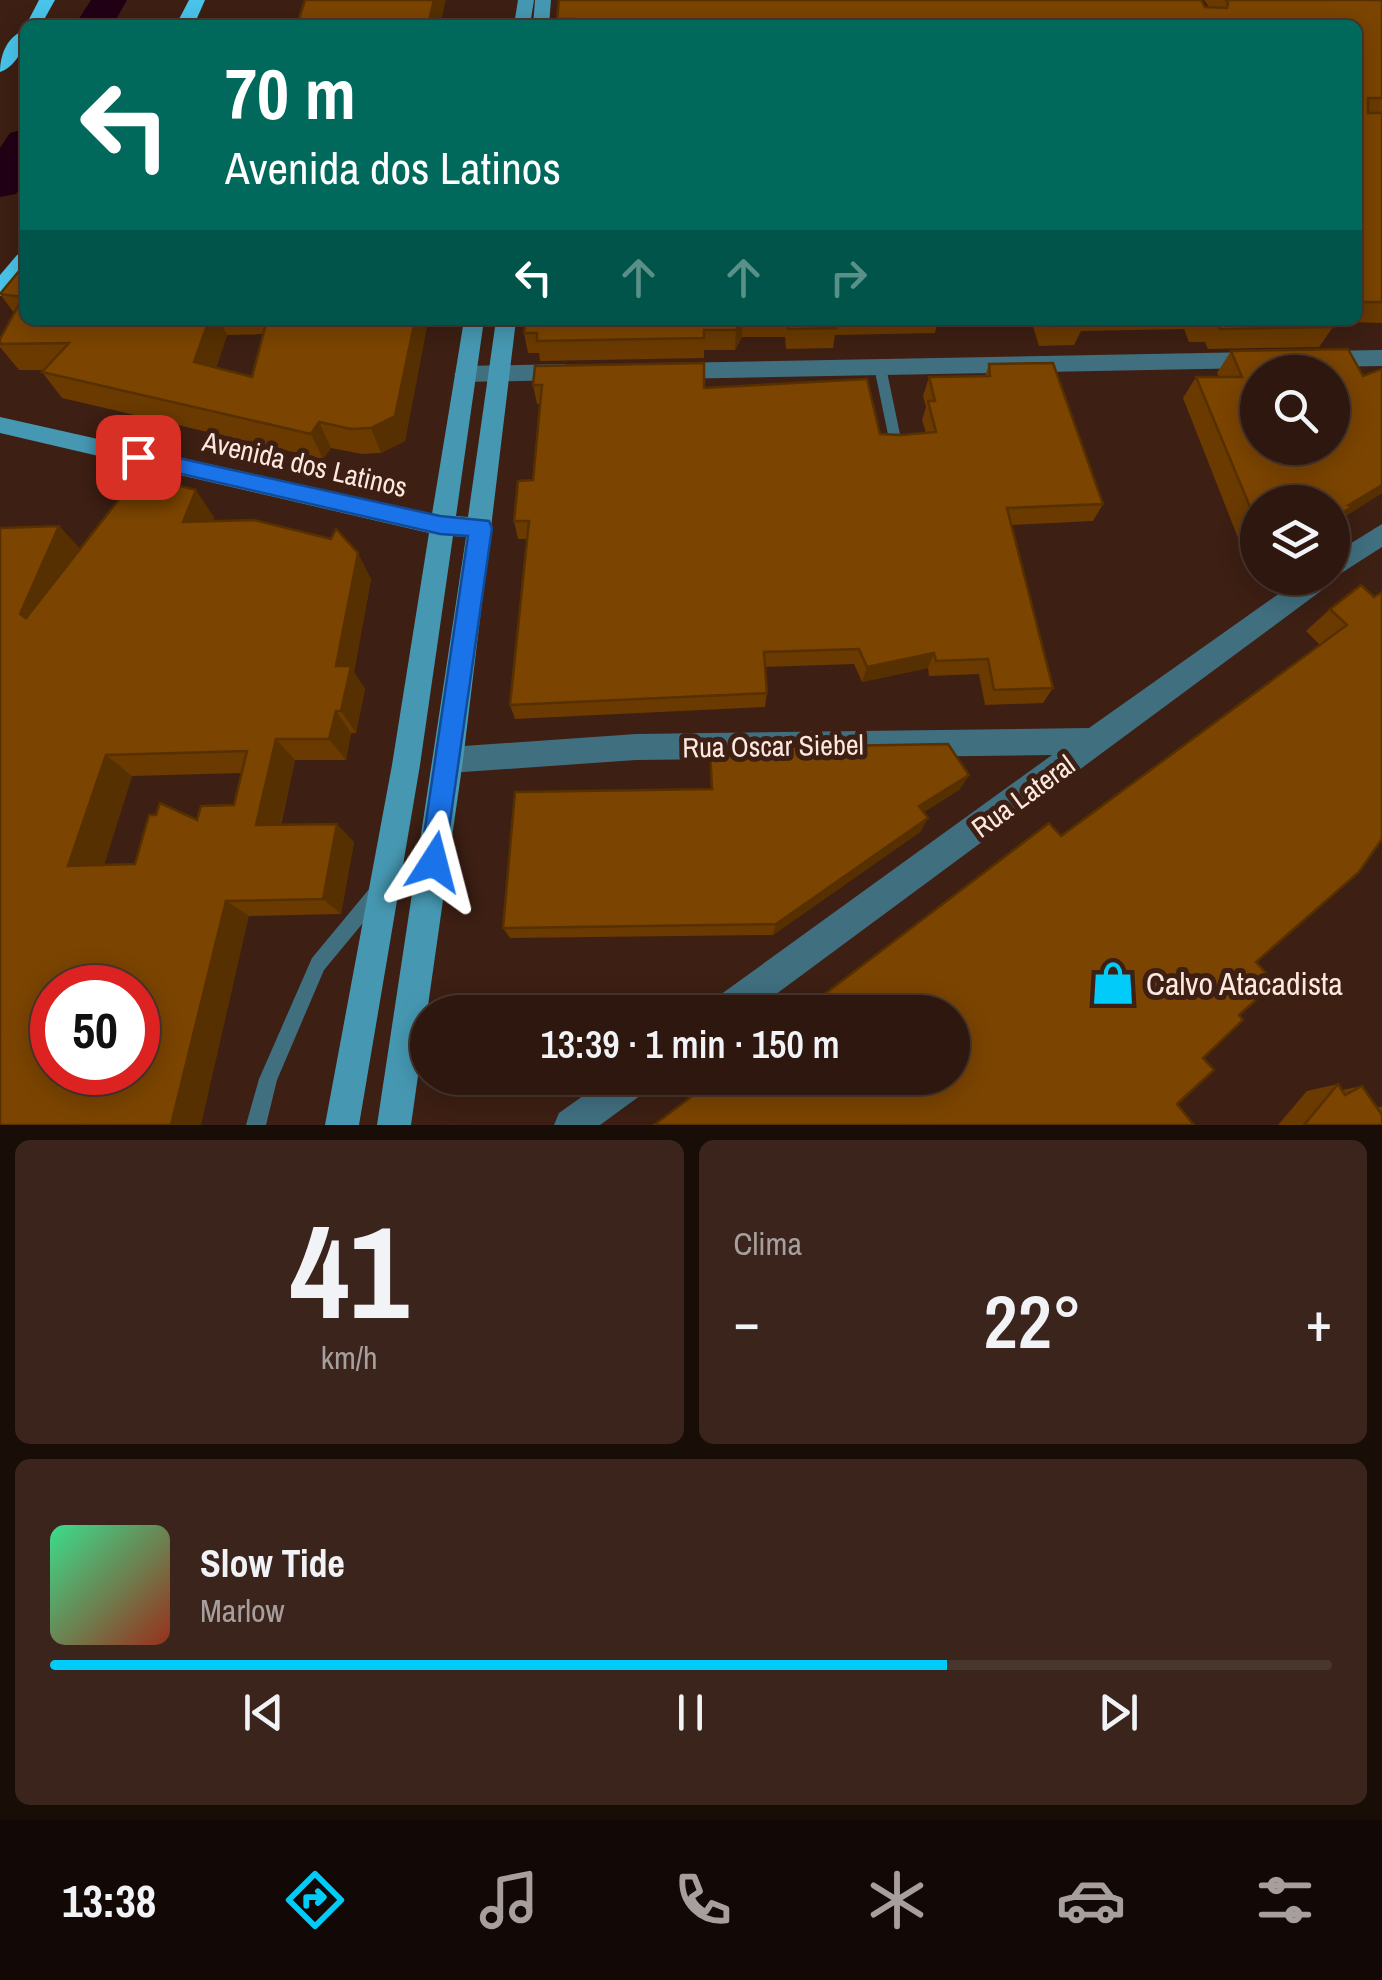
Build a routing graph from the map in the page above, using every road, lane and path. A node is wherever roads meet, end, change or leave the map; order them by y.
1 (20, 41) edge
2 (0, 66) edge
3 (20, 266) edge
4 (0, 288) edge
5 (473, 325) edge
6 (505, 325) edge
7 (1382, 358) edge
8 (880, 367) junction
9 (652, 371) edge
10 (595, 372) edge
11 (465, 374) junction
12 (500, 374) junction
13 (0, 425) edge
14 (896, 444) edge
15 (440, 525) junction
16 (481, 528) junction
17 (1382, 534) edge
18 (1350, 556) edge
19 (1296, 595) edge
20 (1098, 741) junction
21 (449, 760) junction
22 (386, 882) junction
23 (748, 995) edge
24 (612, 1095) edge
25 (256, 1125) edge
26 (342, 1125) edge
27 (394, 1125) edge
28 (571, 1125) edge

1 - 2 highway
3 - 4 highway
5 - 11 main road
6 - 12 main road
7 - 8 street
8 - 9 street
8 - 14 lane
10 - 12 street
11 - 12 street
11 - 15 main road
12 - 16 main road
13 - 15 main road, Avenida dos Latinos
15 - 16 main road, Avenida dos Latinos
15 - 22 main road
16 - 21 main road
17 - 18 street
19 - 20 street, Rua Lateral
20 - 21 street, Rua Oscar Siebel
20 - 23 street, Rua Lateral
21 - 27 main road
22 - 25 lane
22 - 26 main road
24 - 28 street

